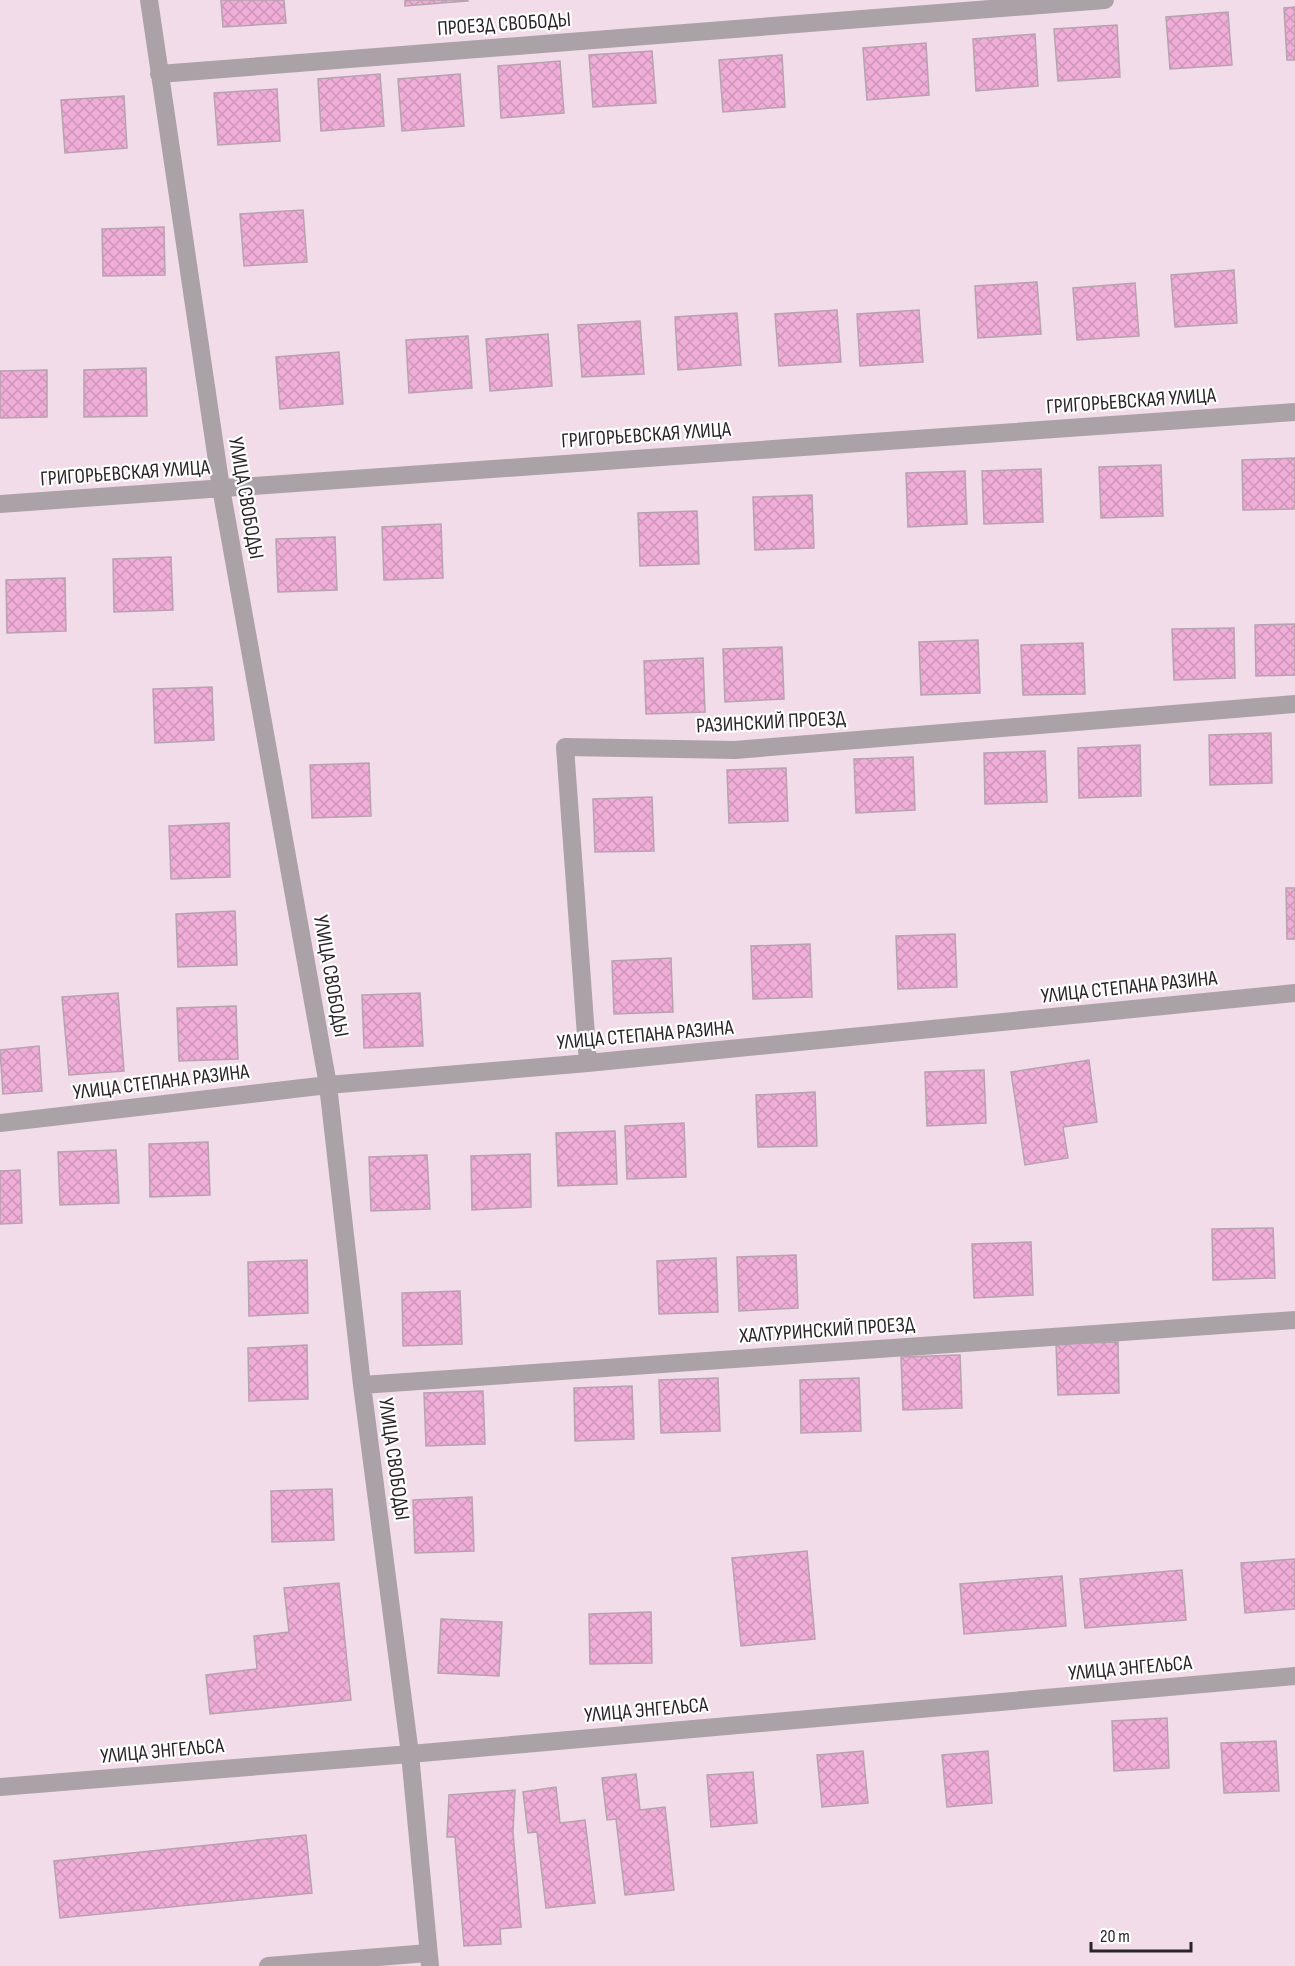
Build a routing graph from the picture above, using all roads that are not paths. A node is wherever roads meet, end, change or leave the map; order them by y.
1 (149, 0) edge
2 (1105, 0) edge
3 (159, 74) junction
4 (1295, 412) edge
5 (221, 488) junction
6 (0, 504) edge
7 (1295, 704) edge
8 (1295, 993) edge
9 (588, 1063) junction
10 (328, 1085) junction
11 (0, 1123) edge
12 (1295, 1320) edge
13 (362, 1385) junction
14 (1295, 1676) edge
15 (410, 1754) junction
16 (0, 1786) edge
17 (429, 1960) edge
18 (268, 1966) edge

1 - 3 street, УЛИЦА СВОБОДЫ
2 - 3 street, ПРОЕЗД СВОБОДЫ
3 - 5 street, УЛИЦА СВОБОДЫ
4 - 5 street, ГРИГОРЬЕВСКАЯ УЛИЦА
5 - 6 street, ГРИГОРЬЕВСКАЯ УЛИЦА
5 - 10 street, УЛИЦА СВОБОДЫ
7 - 9 street, РАЗИНСКИЙ ПРОЕЗД
8 - 9 street, УЛИЦА СТЕПАНА РАЗИНА
9 - 10 street, УЛИЦА СТЕПАНА РАЗИНА
10 - 11 street, УЛИЦА СТЕПАНА РАЗИНА
10 - 13 street, УЛИЦА СВОБОДЫ
12 - 13 street, ХАЛТУРИНСКИЙ ПРОЕЗД
13 - 15 street, УЛИЦА СВОБОДЫ
14 - 15 street, УЛИЦА ЭНГЕЛЬСА
15 - 16 street, УЛИЦА ЭНГЕЛЬСА
15 - 17 street, УЛИЦА СВОБОДЫ
17 - 18 street

